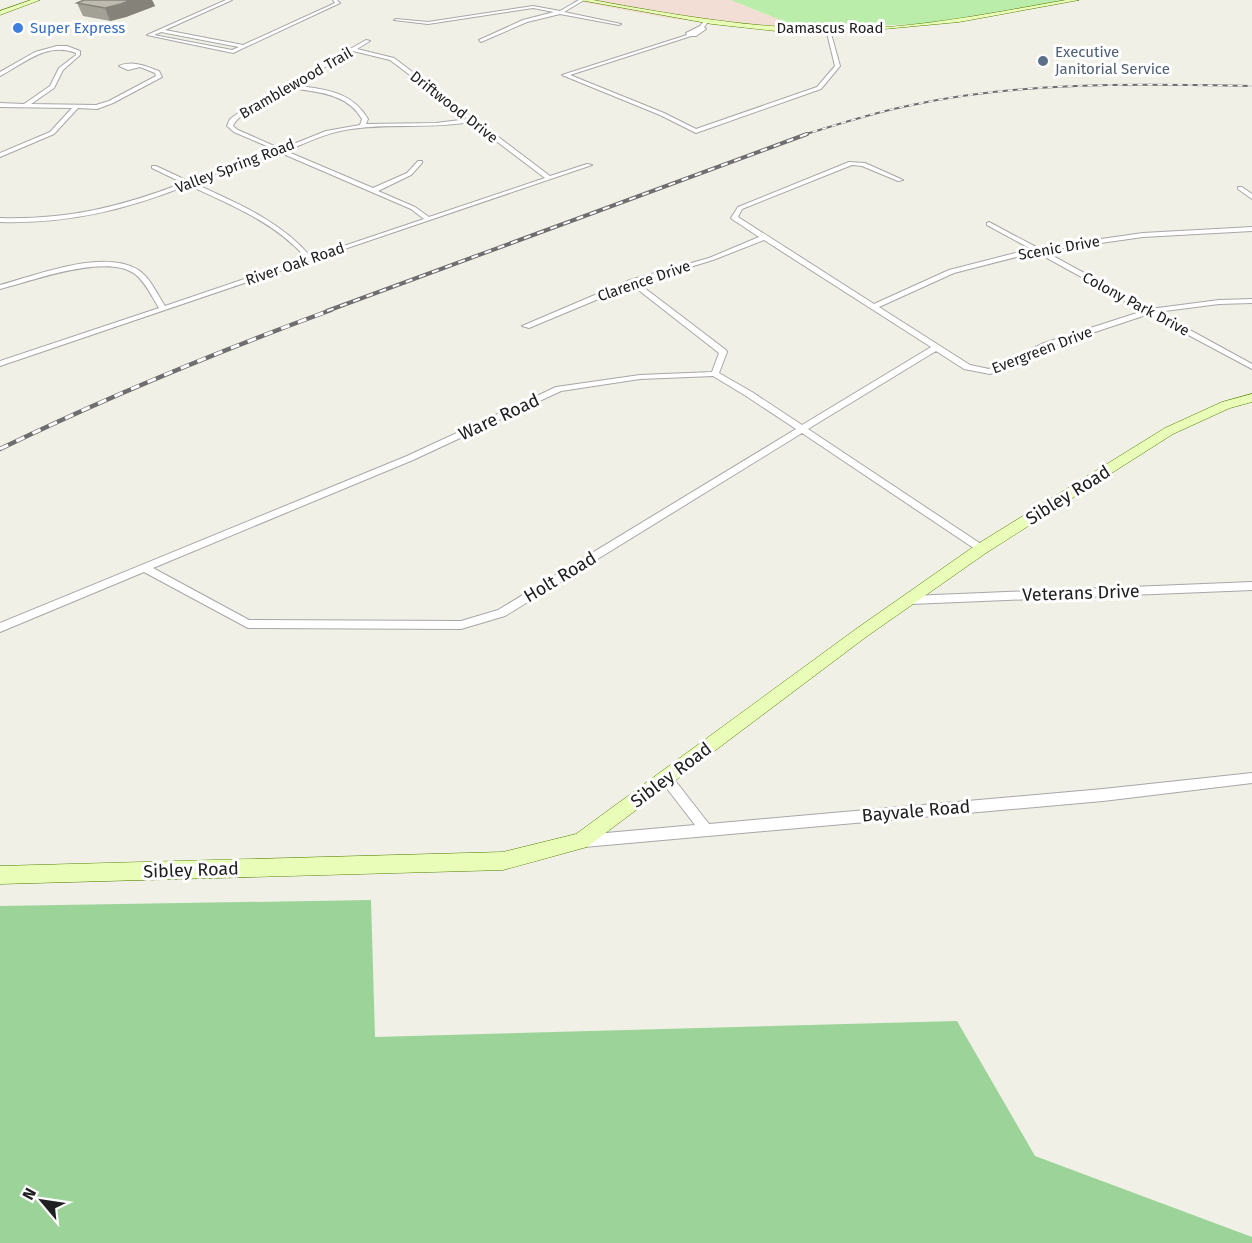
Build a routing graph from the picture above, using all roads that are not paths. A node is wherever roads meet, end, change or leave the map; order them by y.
1 (37, 0) edge
2 (213, 0) edge
3 (230, 0) edge
4 (335, 0) edge
5 (583, 0) edge
6 (1076, 0) edge
7 (203, 4) dead end
8 (561, 12) junction
9 (0, 13) edge
10 (396, 20) dead end
11 (163, 21) dead end
12 (173, 24) junction
13 (619, 24) dead end
14 (704, 24) junction
15 (159, 30) junction
16 (828, 30) junction
17 (368, 41) dead end
18 (481, 41) dead end
19 (244, 47) junction
20 (353, 50) junction
21 (139, 66) dead end
22 (0, 74) edge
23 (290, 86) junction
24 (27, 104) junction
25 (0, 105) edge
26 (75, 108) junction
27 (471, 120) junction
28 (362, 126) junction
29 (282, 151) junction
30 (0, 155) edge
31 (420, 162) dead end
32 (589, 165) dead end
33 (154, 167) dead end
34 (549, 178) junction
35 (900, 180) dead end
36 (188, 184) junction
37 (1240, 188) dead end
38 (375, 190) junction
39 (1252, 197) edge
40 (428, 219) junction
41 (0, 220) edge
42 (989, 224) dead end
43 (1252, 229) edge
44 (763, 238) junction
45 (1038, 251) junction
46 (309, 258) junction
47 (633, 282) junction
48 (0, 287) edge
49 (1252, 301) edge
50 (876, 306) junction
51 (163, 308) junction
52 (1150, 311) junction
53 (526, 326) dead end
54 (937, 348) junction
55 (0, 364) edge
56 (1252, 367) edge
57 (715, 374) junction
58 (1252, 398) edge
59 (802, 429) junction
60 (981, 549) junction
61 (144, 568) junction
62 (1252, 586) edge
63 (911, 600) junction
64 (0, 628) edge
65 (666, 778) junction
66 (1252, 778) edge
67 (706, 830) junction
68 (580, 841) junction
69 (0, 875) edge

1 - 9 street
2 - 7 street
3 - 12 street
4 - 19 street
5 - 8 street
5 - 14 street, Damascus Road
6 - 16 street, Damascus Road
8 - 10 street
8 - 13 street
8 - 18 street
11 - 12 street
12 - 15 street
14 - 16 street, Damascus Road
14 - 16 street
15 - 19 street
15 - 19 street
17 - 20 street, Bramblewood Trail
20 - 23 street, Bramblewood Trail
20 - 27 street, Driftwood Drive
21 - 26 street
22 - 24 street
23 - 28 street
23 - 29 street, Bramblewood Trail
24 - 25 street
24 - 26 street
26 - 30 street
27 - 28 street, Valley Spring Road
27 - 34 street, Driftwood Drive
28 - 29 street, Valley Spring Road
29 - 36 street, Valley Spring Road
29 - 38 street, Bramblewood Trail
31 - 38 street
32 - 34 street, River Oak Road
33 - 36 street
34 - 40 street, River Oak Road
35 - 44 street, Evergreen Drive
36 - 41 street, Valley Spring Road
36 - 46 street
37 - 39 street
38 - 40 street, Bramblewood Trail
40 - 46 street, River Oak Road
42 - 45 street, Colony Park Drive
43 - 45 street, Scenic Drive
44 - 47 street, Clarence Drive
44 - 50 street, Evergreen Drive
45 - 50 street, Scenic Drive
45 - 52 street, Colony Park Drive
46 - 51 street, River Oak Road
47 - 53 street, Clarence Drive
47 - 57 street
48 - 51 street
49 - 52 street, Evergreen Drive
50 - 54 street, Evergreen Drive
51 - 55 street, River Oak Road
52 - 54 street, Evergreen Drive
52 - 56 street, Colony Park Drive
54 - 59 street, Holt Road
57 - 59 street
57 - 61 street, Ware Road
58 - 60 street, Sibley Road
59 - 60 street
59 - 61 street, Holt Road
60 - 63 street, Sibley Road
61 - 64 street, Ware Road
62 - 63 street, Veterans Drive
63 - 65 street, Sibley Road
65 - 67 street
65 - 68 street, Sibley Road
66 - 67 street, Bayvale Road
67 - 68 street, Bayvale Road
68 - 69 street, Sibley Road

